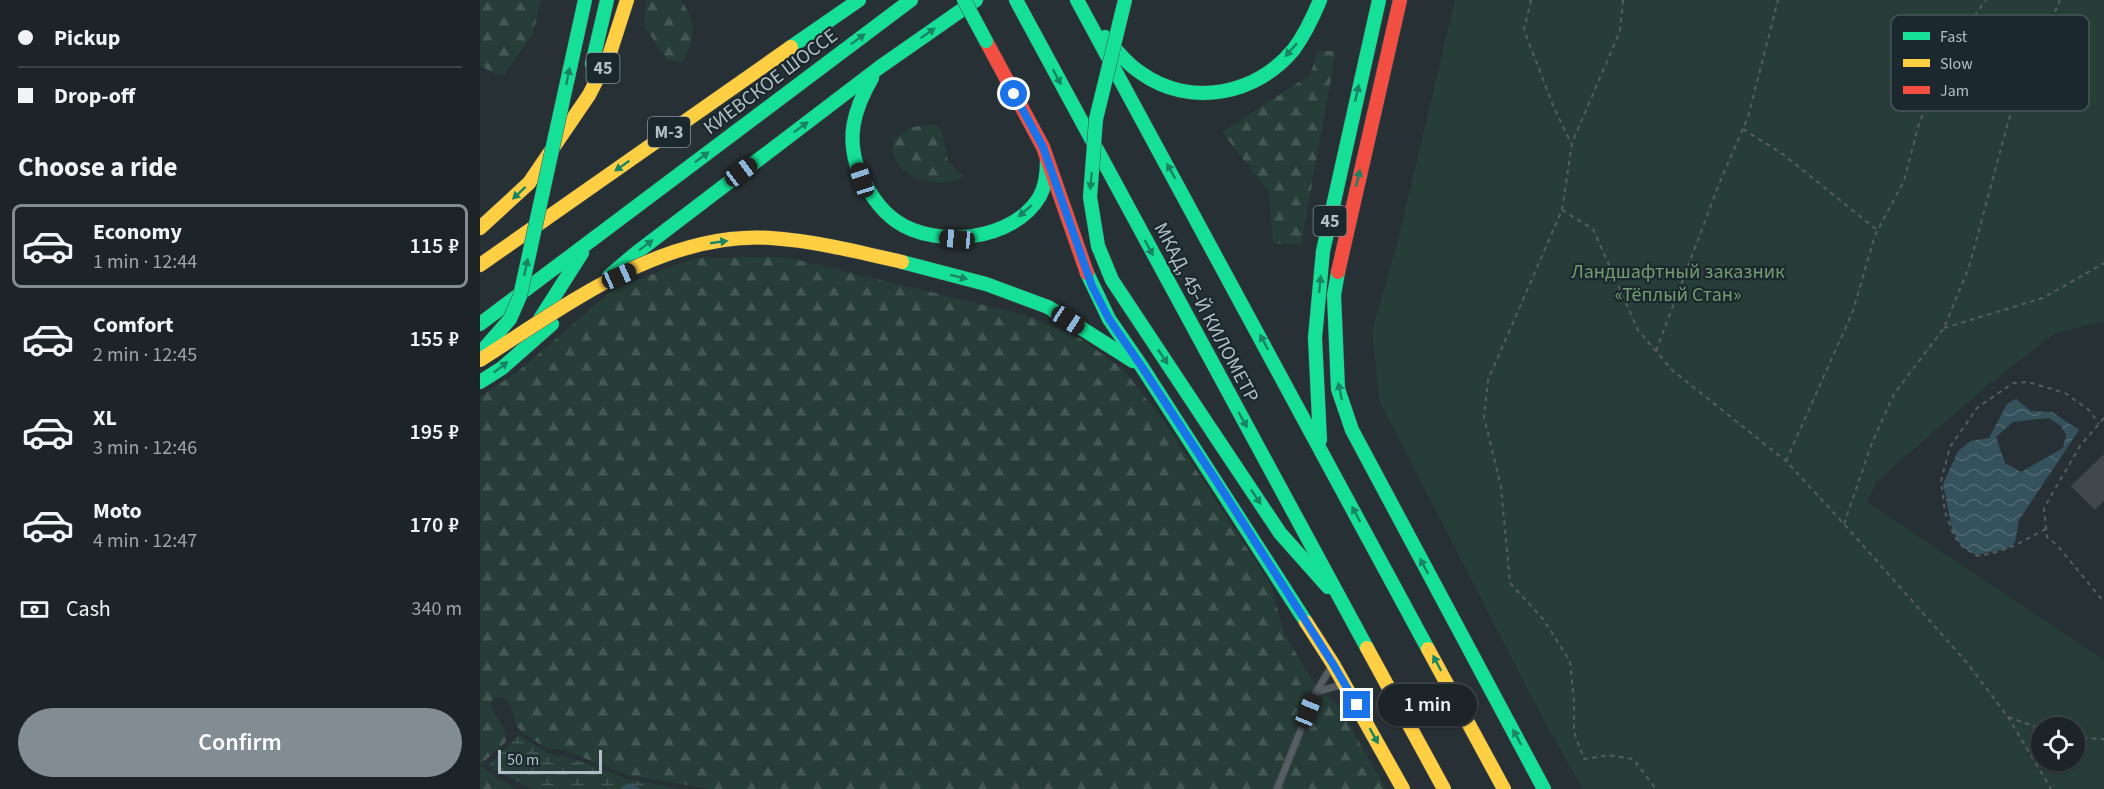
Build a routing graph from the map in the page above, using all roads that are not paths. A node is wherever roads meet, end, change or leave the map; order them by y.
1 (585, 0) edge
2 (607, 0) edge
3 (627, 0) edge
4 (859, 0) edge
5 (911, 0) edge
6 (964, 0) edge
7 (976, 0) edge
8 (1016, 0) edge
9 (1078, 0) edge
10 (1125, 0) edge
11 (1320, 0) edge
12 (1379, 0) edge
13 (1400, 0) edge
14 (880, 67) junction
15 (565, 129) junction
16 (1047, 160) junction
17 (480, 228) edge
18 (589, 242) junction
19 (480, 265) edge
20 (480, 324) edge
21 (521, 350) junction
22 (480, 353) edge
23 (480, 360) edge
24 (1142, 367) junction
25 (480, 382) edge
26 (1320, 447) junction
27 (1344, 605) junction
28 (1333, 664) junction
29 (1345, 684) junction
30 (1316, 692) junction
31 (1277, 789) edge
32 (1403, 789) edge
33 (1444, 789) edge
34 (1504, 789) edge
35 (1544, 789) edge

22 -> 1 main road, bridge
2 - 15 main road
3 - 15 main road, 45
4 -> 19 main road, КИЕВСКОЕ ШОССЕ / М-3
18 -> 5 main road, КИЕВСКОЕ ШОССЕ / М-3
6 - 16 main road, bridge
14 -> 7 main road
8 -> 27 main road, МКАД, 45-Й КИЛОМЕТР
11 -> 9 main road
26 -> 9 main road, МКАД, 45-Й КИЛОМЕТР
10 -> 27 main road, bridge
26 -> 12 main road, 45
35 -> 13 main road
16 -> 14 main road
21 -> 14 main road
15 -> 17 main road
16 - 24 main road
18 - 20 main road, КИЕВСКОЕ ШОССЕ / М-3
18 - 21 main road
25 -> 21 main road
23 -> 24 main road, bridge
24 - 28 main road
34 -> 26 main road, МКАД, 45-Й КИЛОМЕТР
27 - 33 main road, МКАД, 45-Й КИЛОМЕТР
28 - 29 main road
28 - 30 lane
29 - 30 lane
29 -> 32 main road
30 - 31 lane

